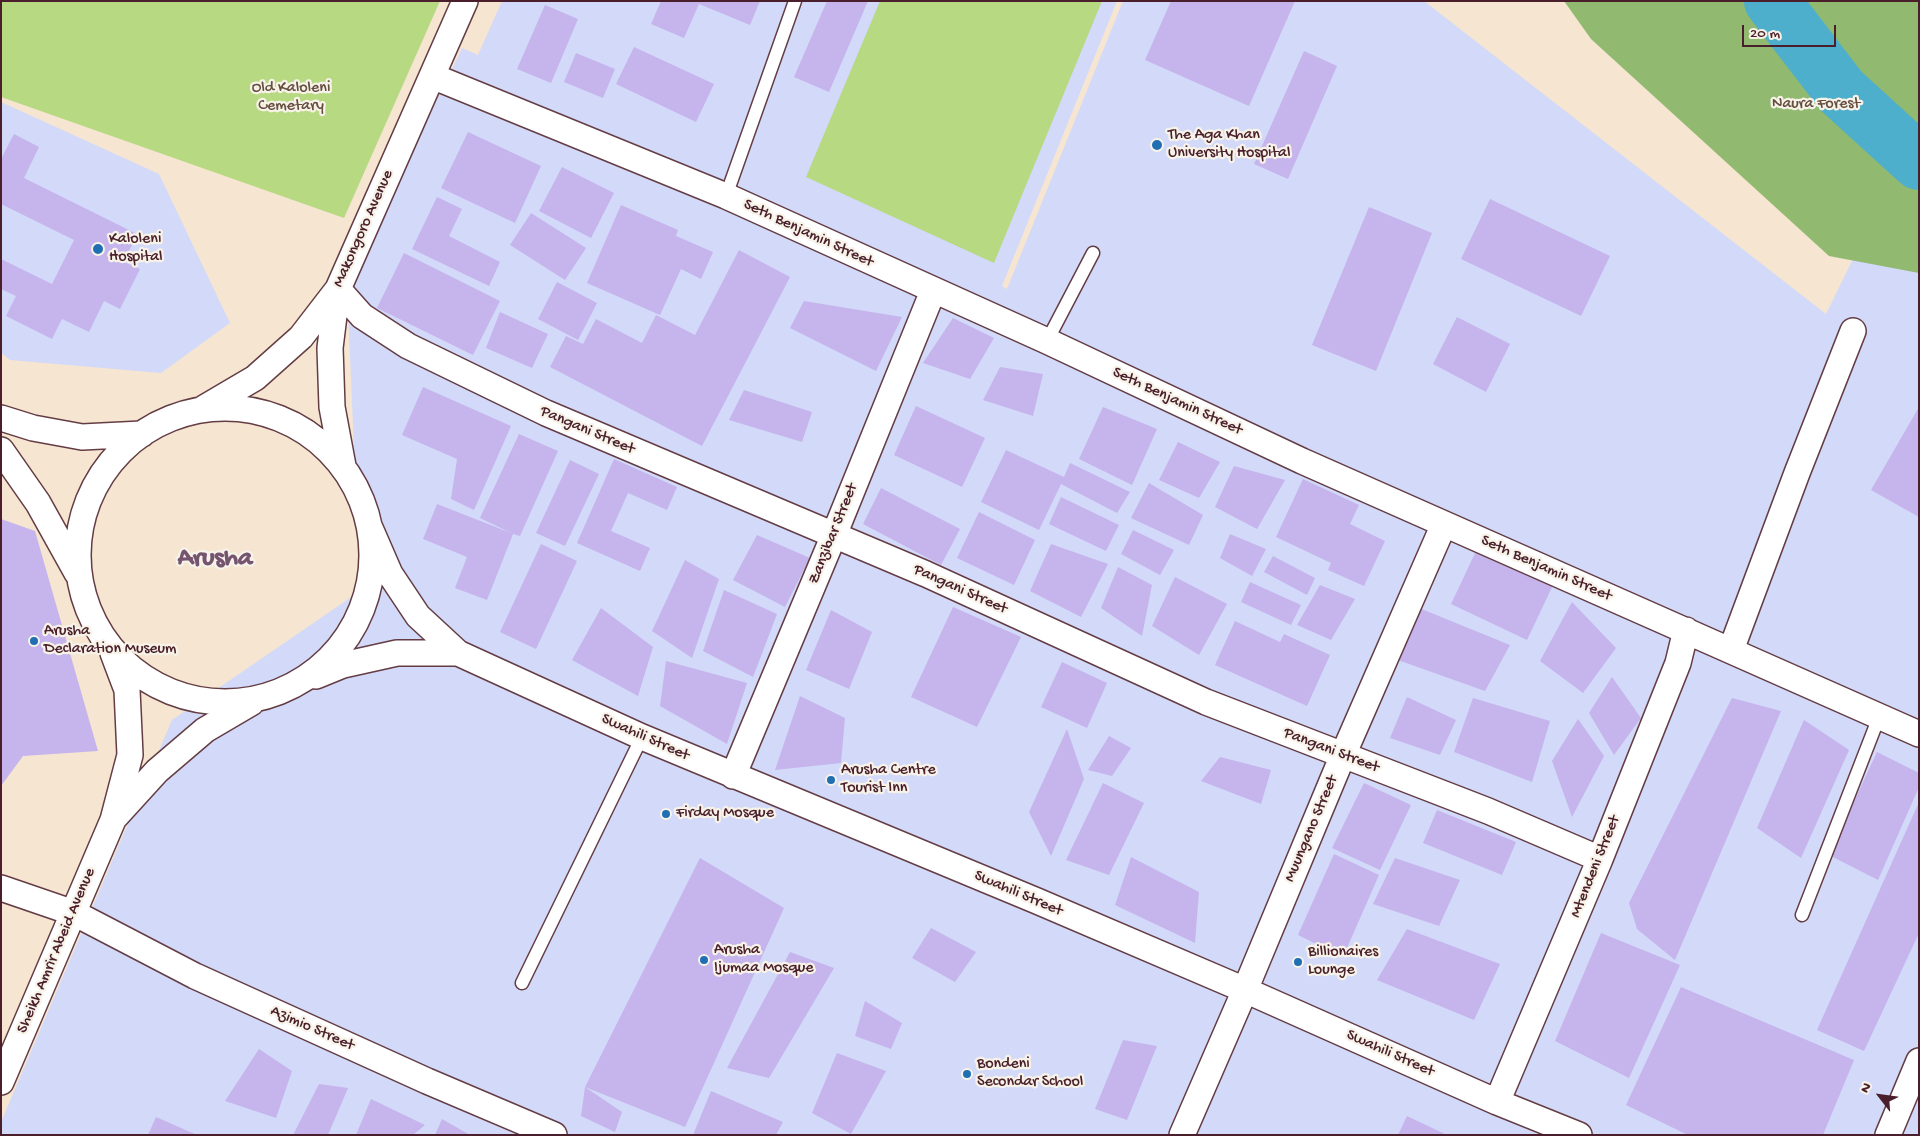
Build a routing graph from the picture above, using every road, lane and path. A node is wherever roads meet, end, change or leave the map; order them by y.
1 (465, 1) edge
2 (795, 1) edge
3 (432, 76) junction
4 (726, 196) junction
5 (1093, 253) dead end
6 (338, 289) junction
7 (933, 291) junction
8 (1853, 332) dead end
9 (1047, 341) junction
10 (202, 409) junction
11 (1, 418) edge
12 (142, 434) junction
13 (1, 450) edge
14 (344, 466) junction
15 (1444, 524) junction
16 (370, 528) junction
17 (834, 535) junction
18 (77, 573) junction
19 (1686, 630) junction
20 (111, 649) junction
21 (1732, 650) junction
22 (458, 653) junction
23 (292, 686) junction
24 (255, 700) junction
25 (1879, 716) junction
26 (1919, 734) edge
27 (642, 738) junction
28 (1343, 754) junction
29 (733, 776) junction
30 (112, 820) junction
31 (1600, 859) junction
32 (1, 888) edge
33 (74, 913) junction
34 (1802, 915) dead end
35 (522, 983) dead end
36 (1245, 990) junction
37 (1919, 1061) edge
38 (1, 1082) edge
39 (1497, 1102) junction
40 (554, 1135) edge
41 (1182, 1135) edge
42 (1579, 1135) edge
43 (1888, 1135) edge

1 - 3 street, Makongoro Avenue
2 - 4 lane
3 - 4 street, Seth Benjamin Street
3 - 6 street, Makongoro Avenue
4 - 7 street, Seth Benjamin Street
5 - 9 lane
6 - 10 street, Makongoro Avenue
6 - 14 street
6 - 17 street, Pangani Street
7 - 9 street, Seth Benjamin Street
7 - 17 street, Zanzibar Street
8 - 21 street
9 - 15 street, Seth Benjamin Street
10 - 12 street
10 - 14 street
11 - 12 street
12 - 18 street
13 - 18 street
14 - 16 street
15 - 19 street, Seth Benjamin Street
15 - 28 street, Muungano Street
16 - 22 street, Swahili Street
16 - 23 street
17 - 28 street, Pangani Street
17 - 29 street, Zanzibar Street
18 - 20 street
19 - 21 street, Seth Benjamin Street
19 - 31 street, Mtendeni Street
20 - 24 street
20 - 30 street
21 - 25 street, Seth Benjamin Street
22 - 23 street, Swahili Street
22 - 27 street, Swahili Street
23 - 24 street
24 - 30 street
25 - 26 street, Seth Benjamin Street
25 - 34 lane
27 - 29 street, Swahili Street
27 - 35 lane
28 - 31 street, Pangani Street
28 - 36 street, Muungano Street
29 - 36 street, Swahili Street
30 - 33 street, Sheikh Amrir Abeid Avenue
31 - 39 street, Mtendeni Street
32 - 33 street, Azimio Street
33 - 38 street, Sheikh Amrir Abeid Avenue
33 - 40 street, Azimio Street
36 - 39 street, Swahili Street
36 - 41 street, Muungano Street
37 - 43 street
39 - 42 street, Swahili Street

